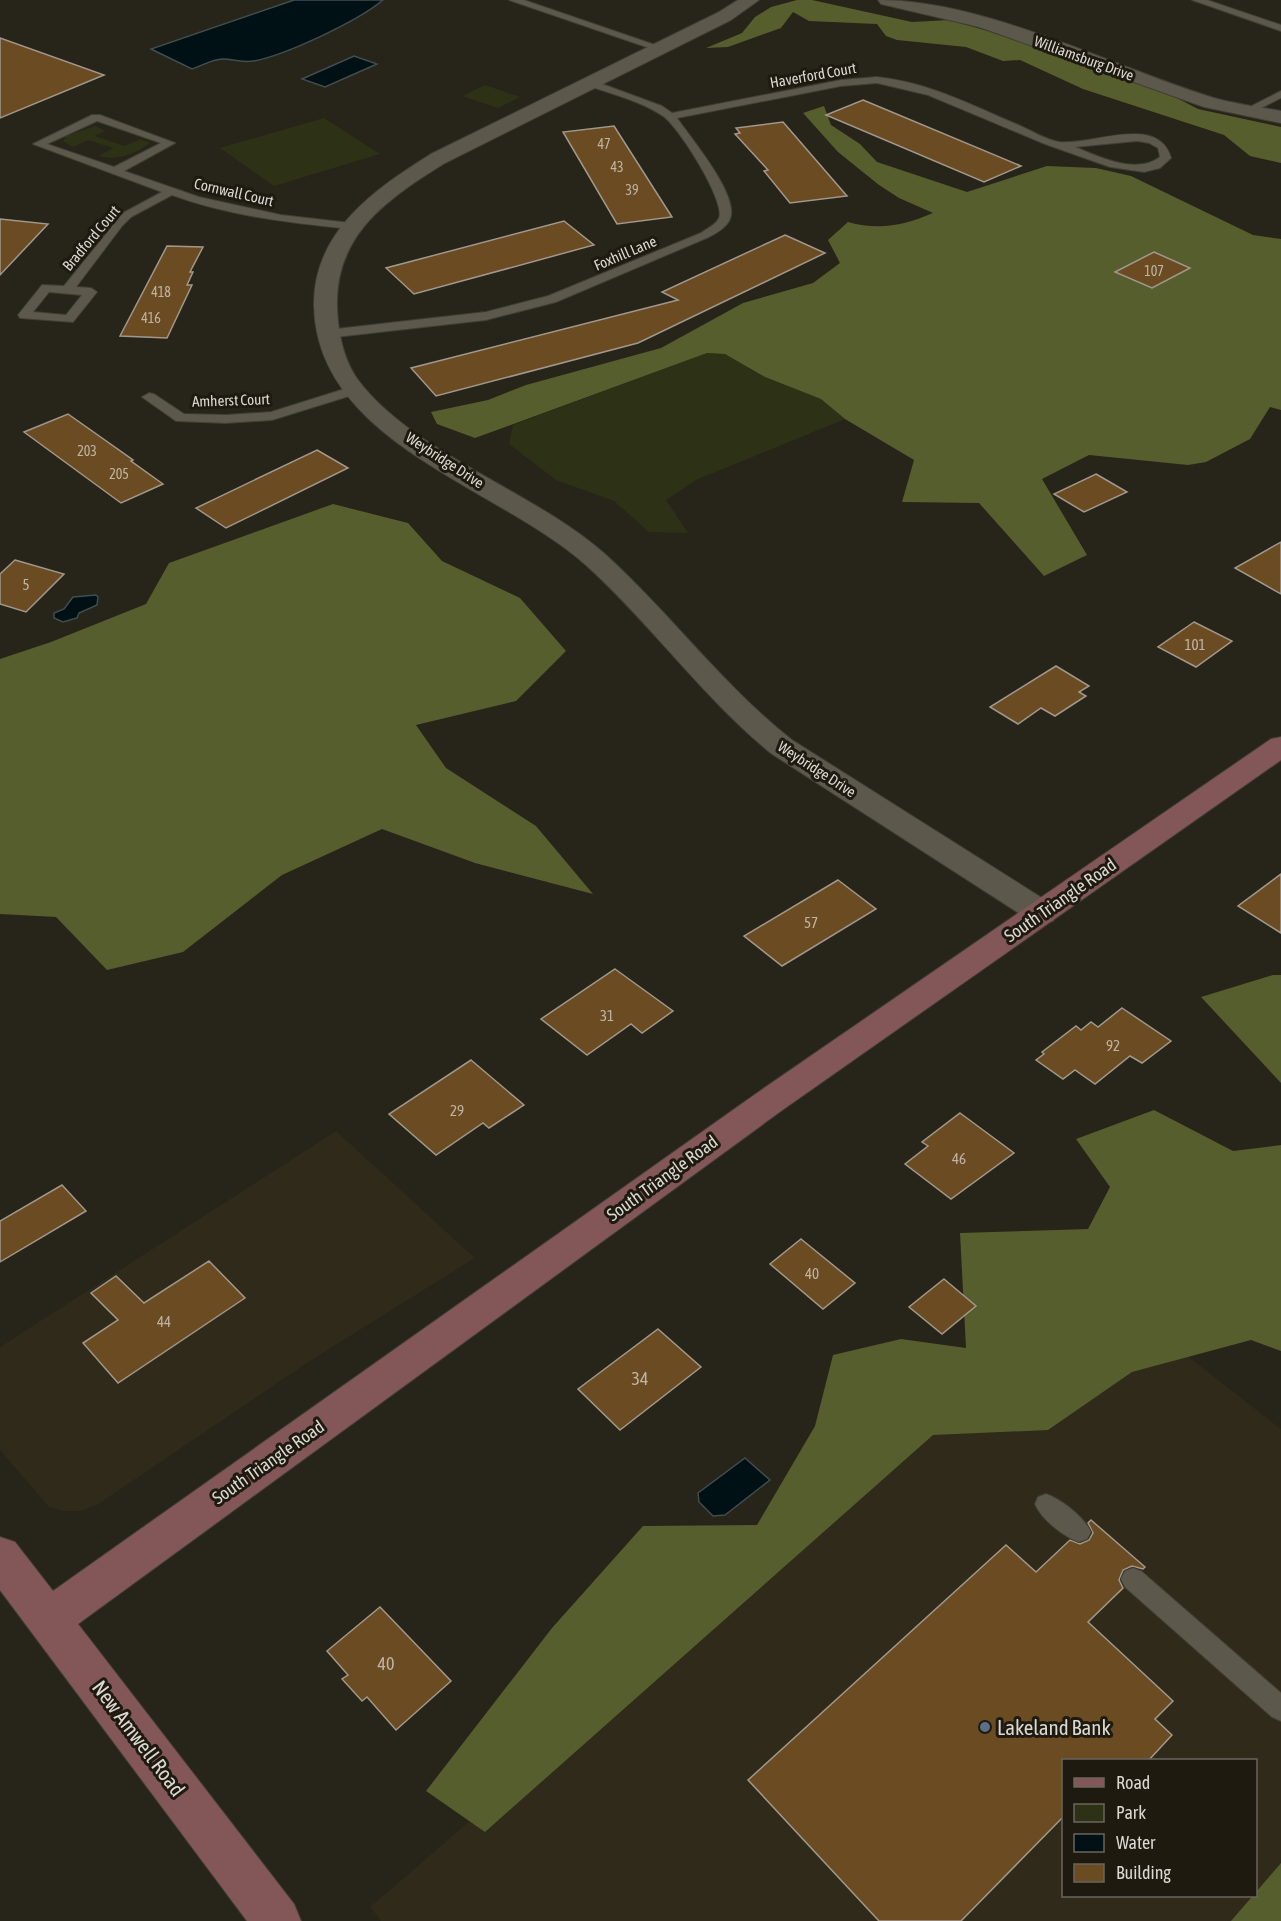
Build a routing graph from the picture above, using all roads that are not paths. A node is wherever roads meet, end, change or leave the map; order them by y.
1 (514, 0) edge
2 (750, 0) edge
3 (886, 0) edge
4 (1197, 0) edge
5 (1281, 28) edge
6 (659, 48) junction
7 (590, 83) junction
8 (1281, 94) edge
9 (1247, 111) junction
10 (670, 116) junction
11 (1281, 117) edge
12 (1059, 145) junction
13 (115, 171) junction
14 (171, 191) junction
15 (351, 226) junction
16 (67, 290) junction
17 (327, 334) junction
18 (354, 390) junction
19 (149, 397) dead end
20 (1281, 746) edge
21 (1041, 913) junction
22 (1046, 1504) dead end
23 (1079, 1532) dead end
24 (0, 1556) edge
25 (1133, 1579) dead end
26 (49, 1619) junction
27 (1281, 1709) edge
28 (277, 1921) edge

1 - 6 lane
2 - 6 street, Weybridge Drive
3 - 9 street, Williamsburg Drive
4 - 5 lane
6 - 7 street, Weybridge Drive
7 - 10 lane, Foxhill Lane
7 - 15 street, Weybridge Drive
8 - 9 lane
9 - 11 street, Williamsburg Drive
10 - 12 lane, Haverford Court
10 - 17 lane, Foxhill Lane
12 - 12 lane, Haverford Court
13 - 13 lane, Cornwall Court
13 - 14 lane, Cornwall Court
14 - 15 lane, Cornwall Court
14 - 16 lane, Bradford Court
15 - 17 street, Weybridge Drive
16 - 16 lane, Bradford Court
17 - 18 street, Weybridge Drive
18 - 19 lane, Amherst Court
18 - 21 street, Weybridge Drive
20 - 21 street, South Triangle Road
21 - 26 street, South Triangle Road
22 - 23 lane
24 - 26 street, New Amwell Road
25 - 27 lane
26 - 28 street, New Amwell Road

